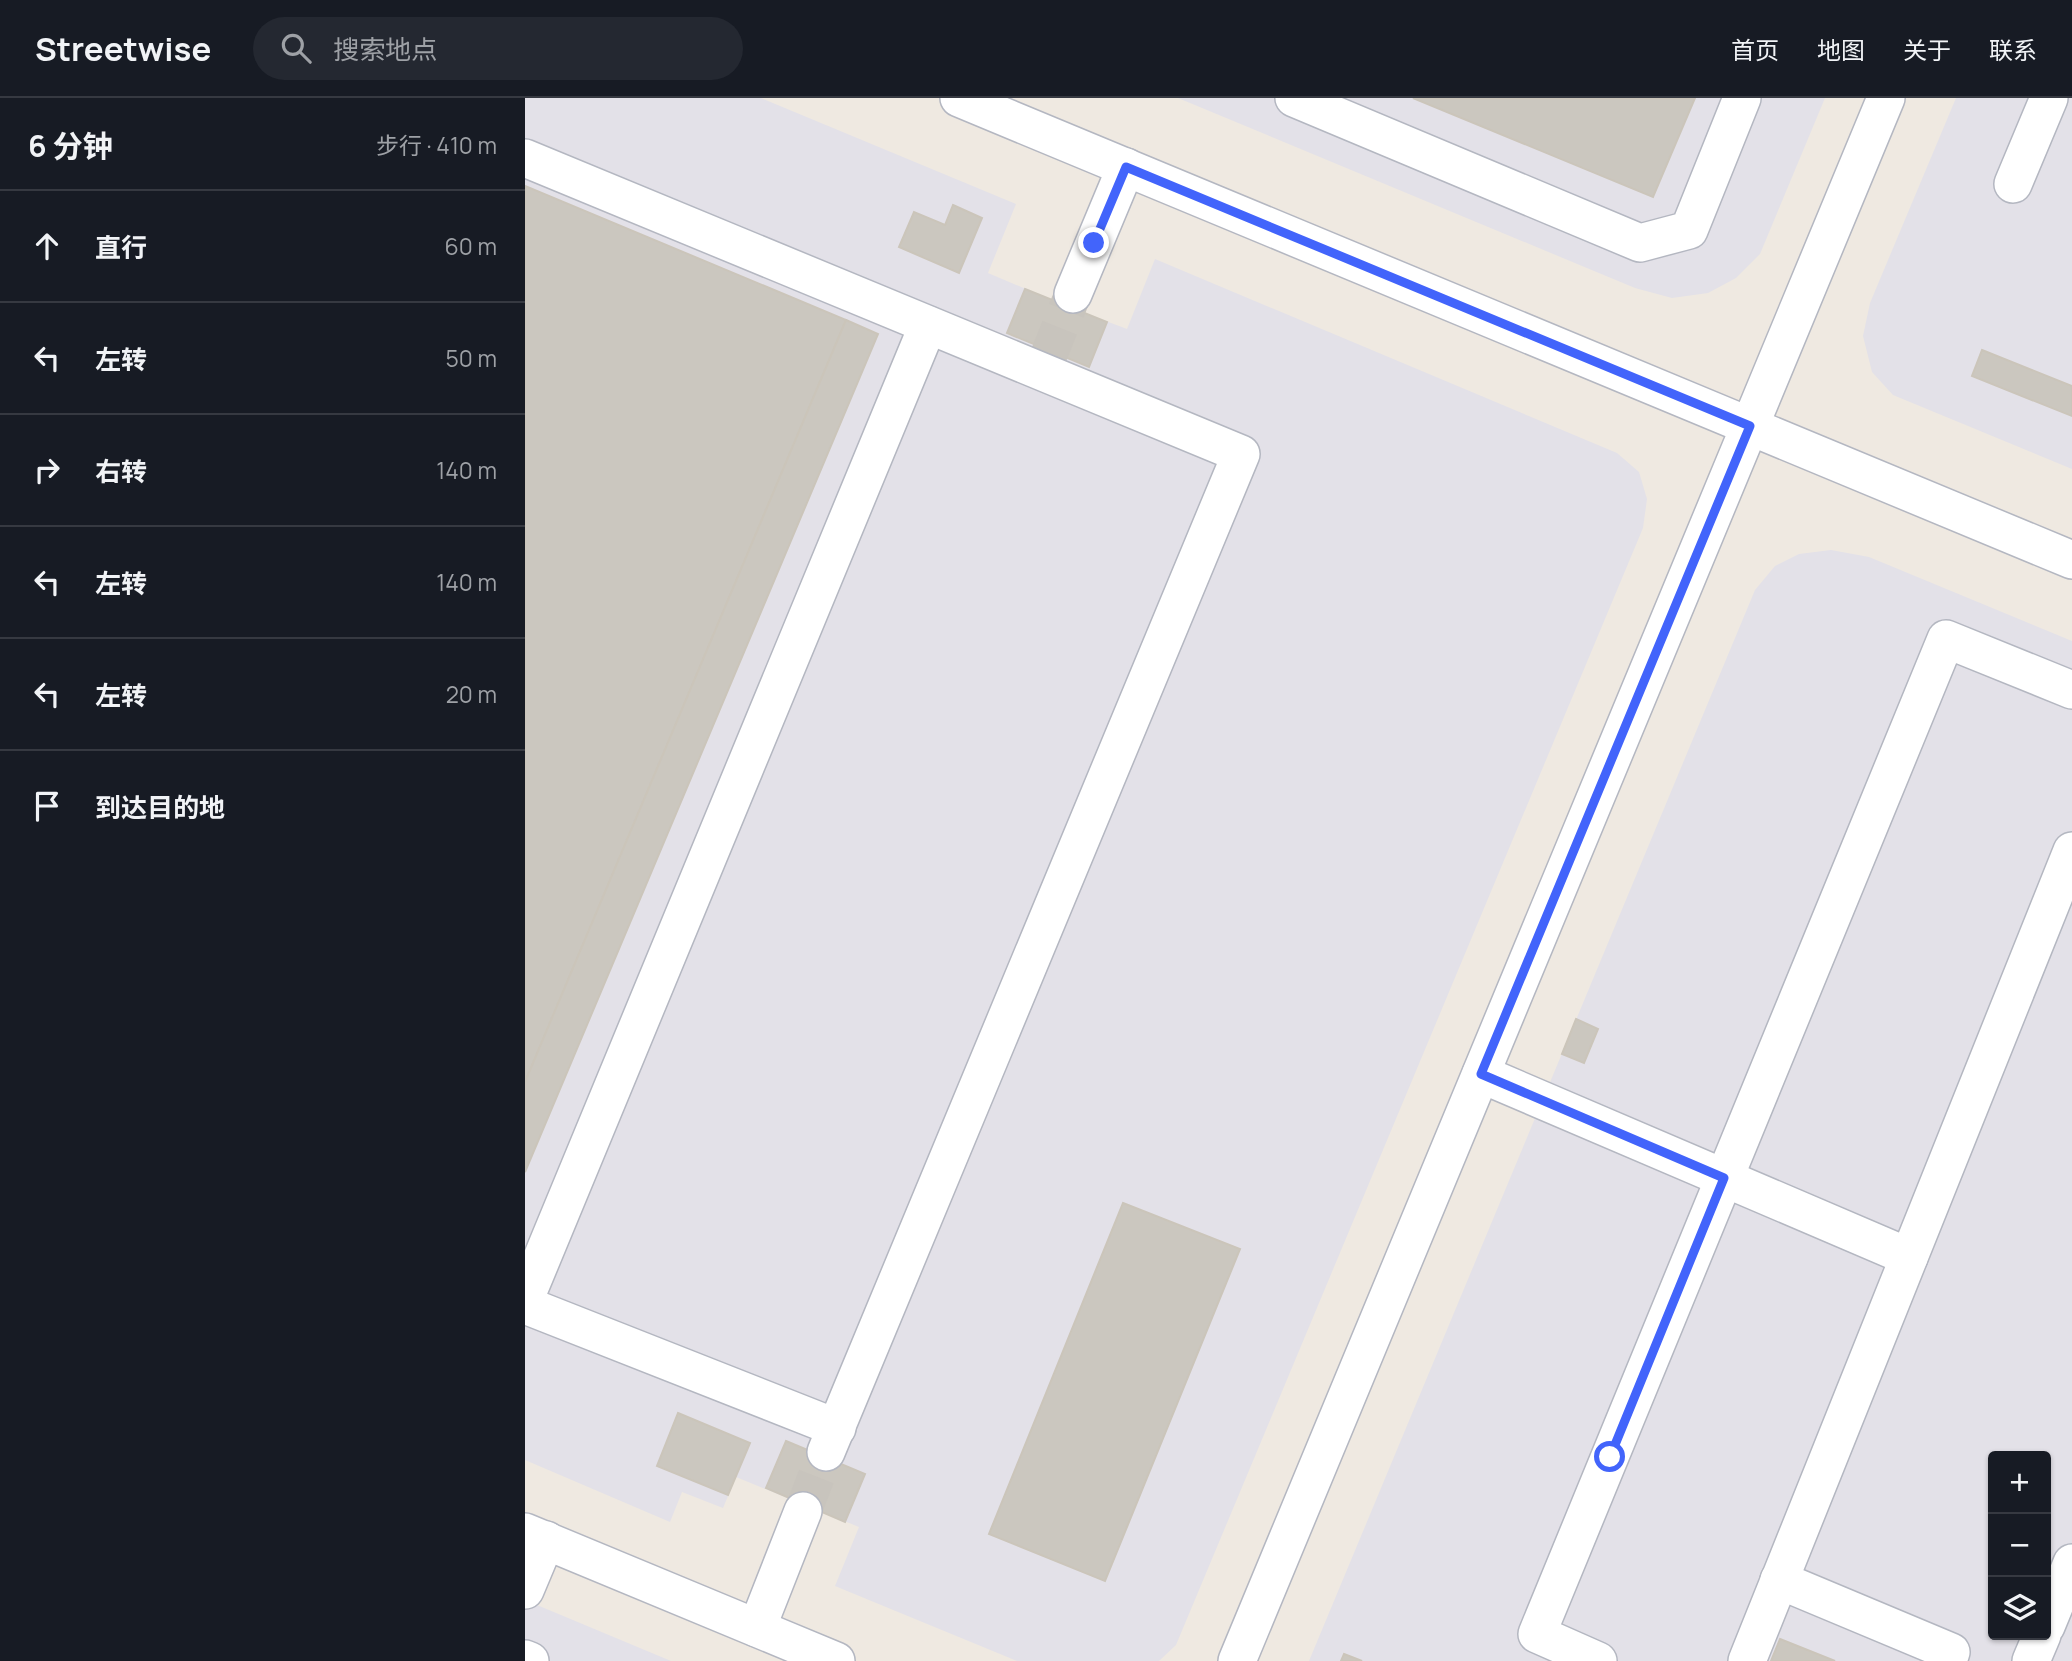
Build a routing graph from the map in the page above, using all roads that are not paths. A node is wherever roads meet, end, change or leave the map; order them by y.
1 (959, 98) edge
2 (1294, 98) edge
3 (1742, 98) edge
4 (1886, 98) edge
5 (2049, 98) edge
6 (525, 158) edge
7 (1126, 167) junction
8 (2013, 184) dead end
9 (1073, 294) tunnel mouth
10 (928, 325) junction
11 (1750, 426) junction
12 (2072, 560) edge
13 (2072, 690) edge
14 (2072, 851) edge
15 (1481, 1074) junction
16 (1724, 1178) junction
17 (1909, 1257) junction
18 (525, 1299) edge
19 (525, 1305) edge
20 (803, 1511) tunnel mouth
21 (535, 1536) edge
22 (2072, 1563) edge
23 (1779, 1580) junction
24 (525, 1590) edge
25 (2051, 1614) edge
26 (757, 1628) junction
27 (2040, 1640) edge
28 (525, 1659) edge
29 (530, 1661) edge
30 (836, 1661) edge
31 (1237, 1661) edge
32 (1598, 1661) edge
33 (1747, 1661) edge
34 (1948, 1661) edge
35 (2031, 1661) edge

1 - 7 street
2 - 3 street
4 - 11 street
5 - 8 street
6 - 10 street
7 - 9 street
7 - 11 street
10 - 18 street
10 - 19 street
11 - 12 street
11 - 15 street
13 - 16 street
14 - 17 street
15 - 16 street
15 - 31 street
16 - 17 street
16 - 32 street
17 - 23 street
20 - 26 street
21 - 24 street
21 - 26 street
22 - 25 street
23 - 33 street
23 - 34 street
26 - 30 street
27 - 35 street
28 - 29 street

